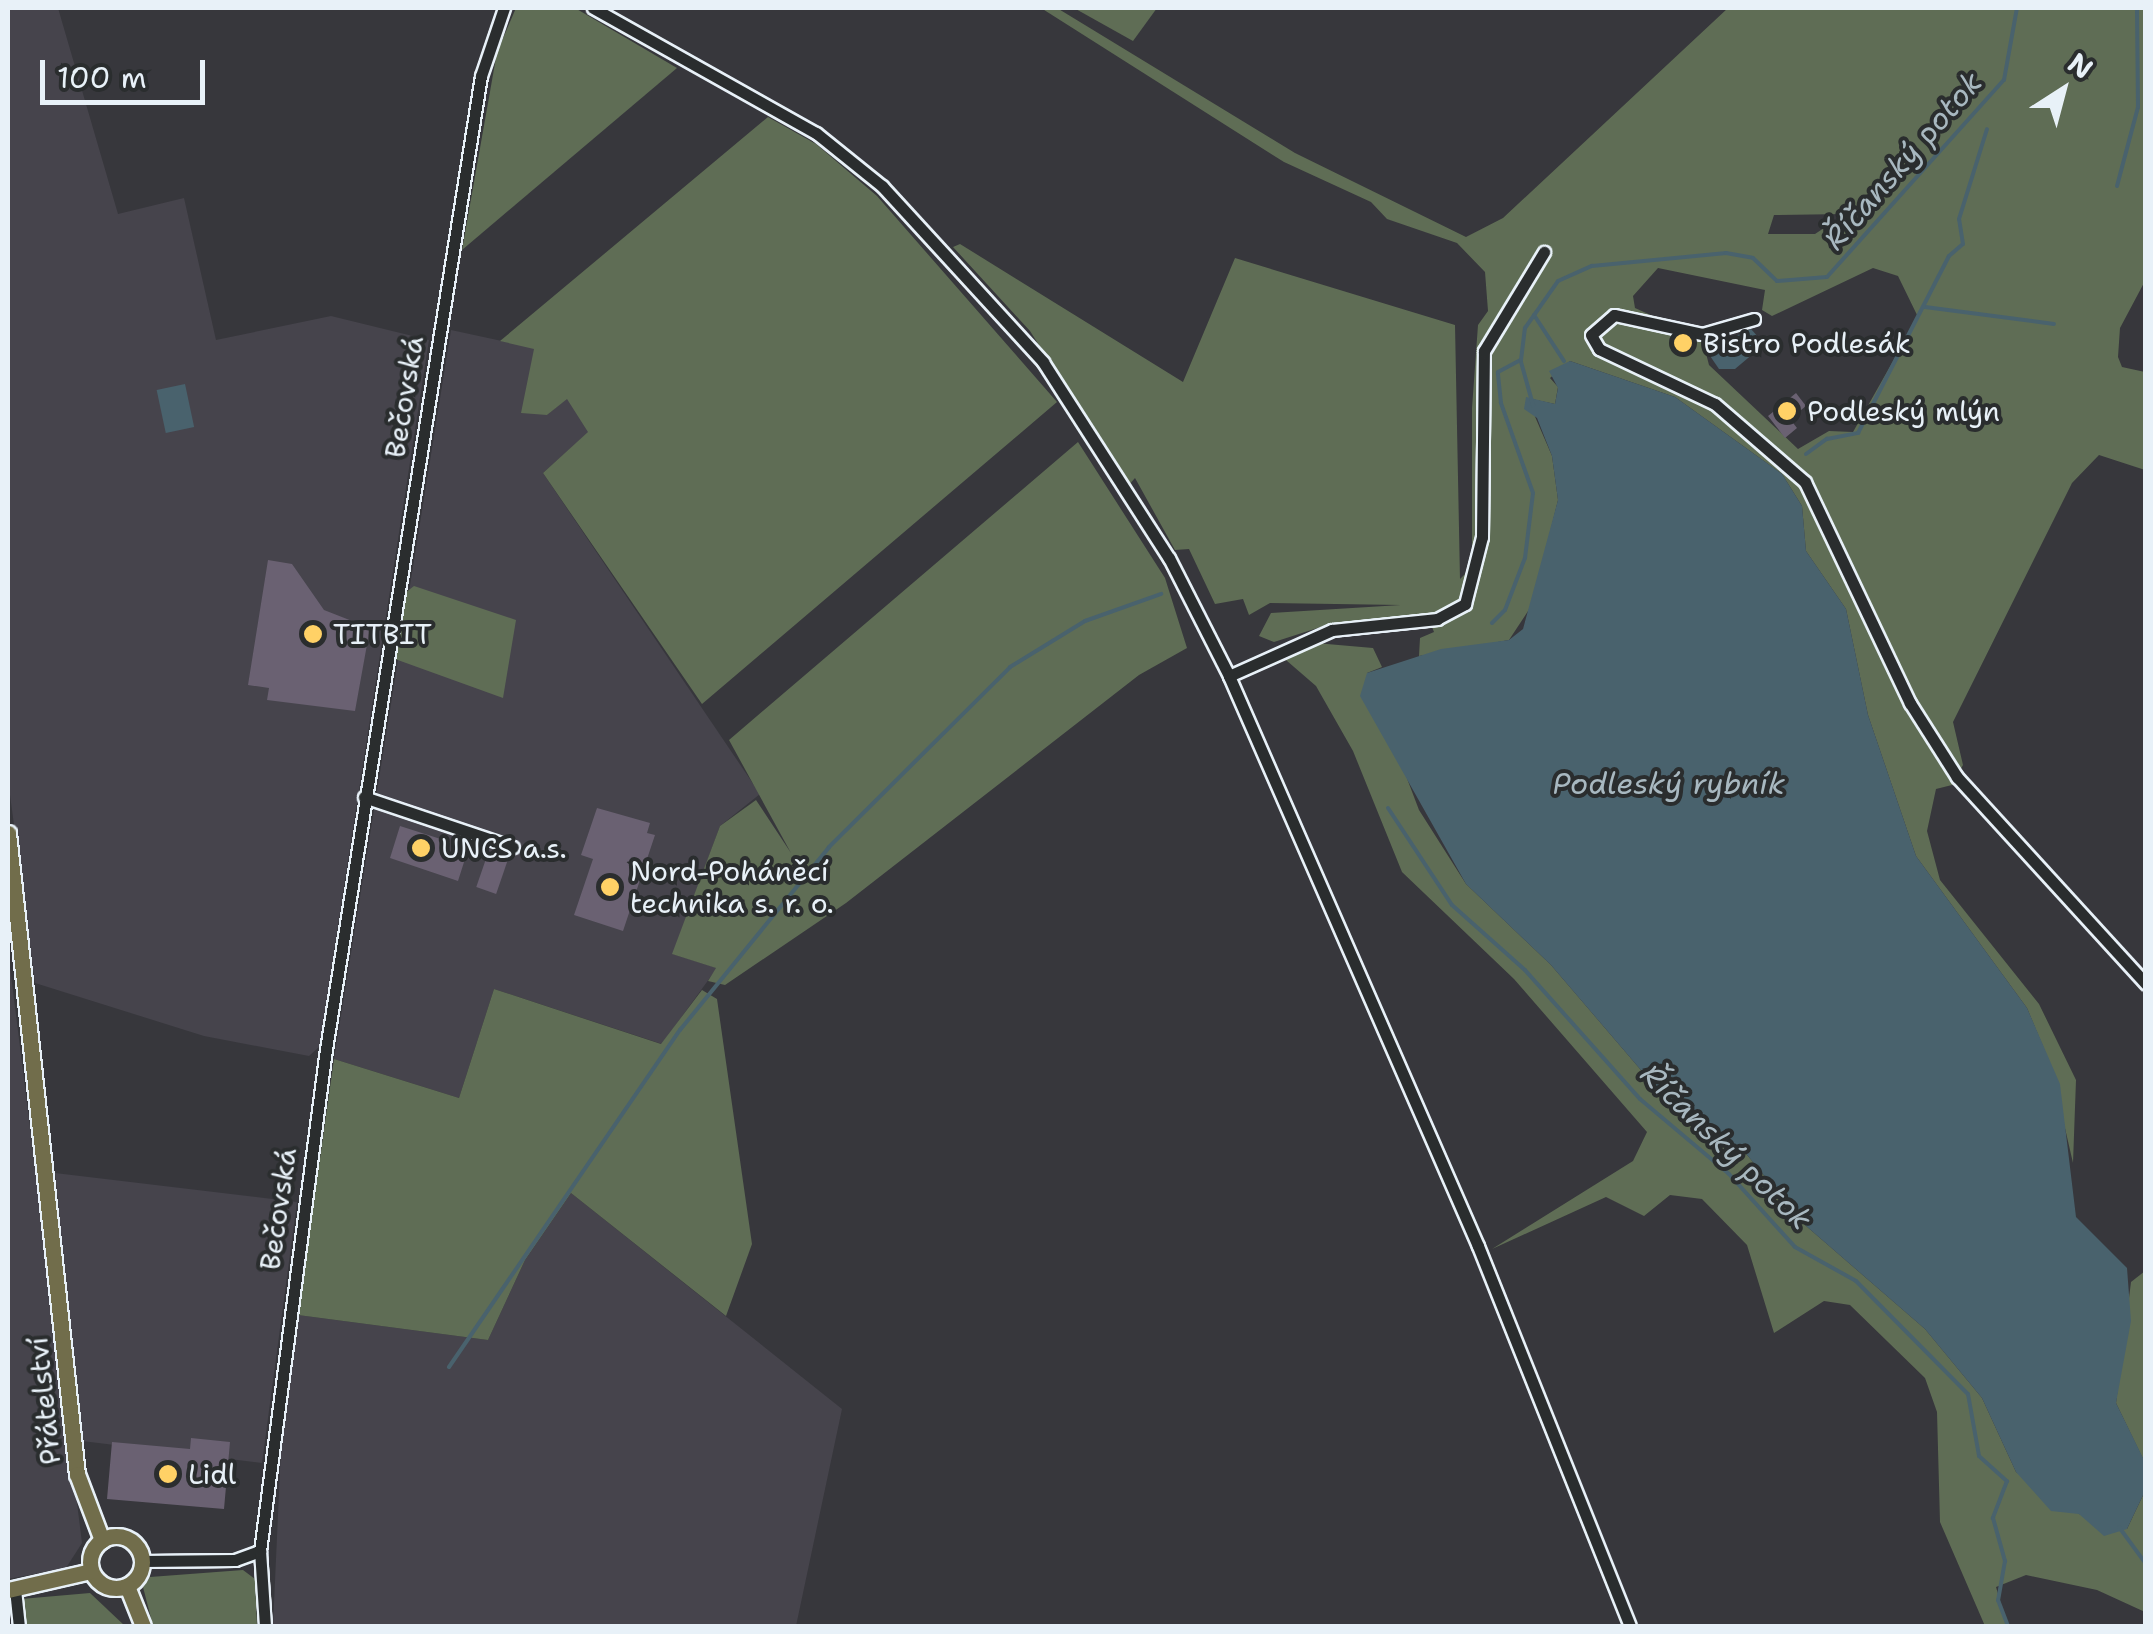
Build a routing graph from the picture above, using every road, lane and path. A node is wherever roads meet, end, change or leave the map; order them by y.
1 (504, 8) edge
2 (592, 8) edge
3 (1544, 252) dead end
4 (1754, 319) dead end
5 (1230, 676) junction
6 (364, 797) junction
7 (8, 833) edge
8 (513, 847) dead end
9 (2146, 984) edge
10 (102, 1540) junction
11 (260, 1551) junction
12 (142, 1561) junction
13 (91, 1571) junction
14 (127, 1586) junction
15 (11, 1589) edge
16 (19, 1626) edge
17 (143, 1626) edge
18 (265, 1626) edge
19 (1630, 1626) edge

1 - 6 street, Bečovská
2 - 5 street
3 - 5 street
4 - 9 street
5 - 19 street
6 - 8 street
6 - 11 street, Bečovská
7 - 10 main road, Přátelství
10 - 12 main road
10 - 13 main road
11 - 12 street
11 - 18 street, Bečovská
12 - 14 main road
13 - 14 main road
13 - 15 main road
14 - 17 main road
15 - 16 street

